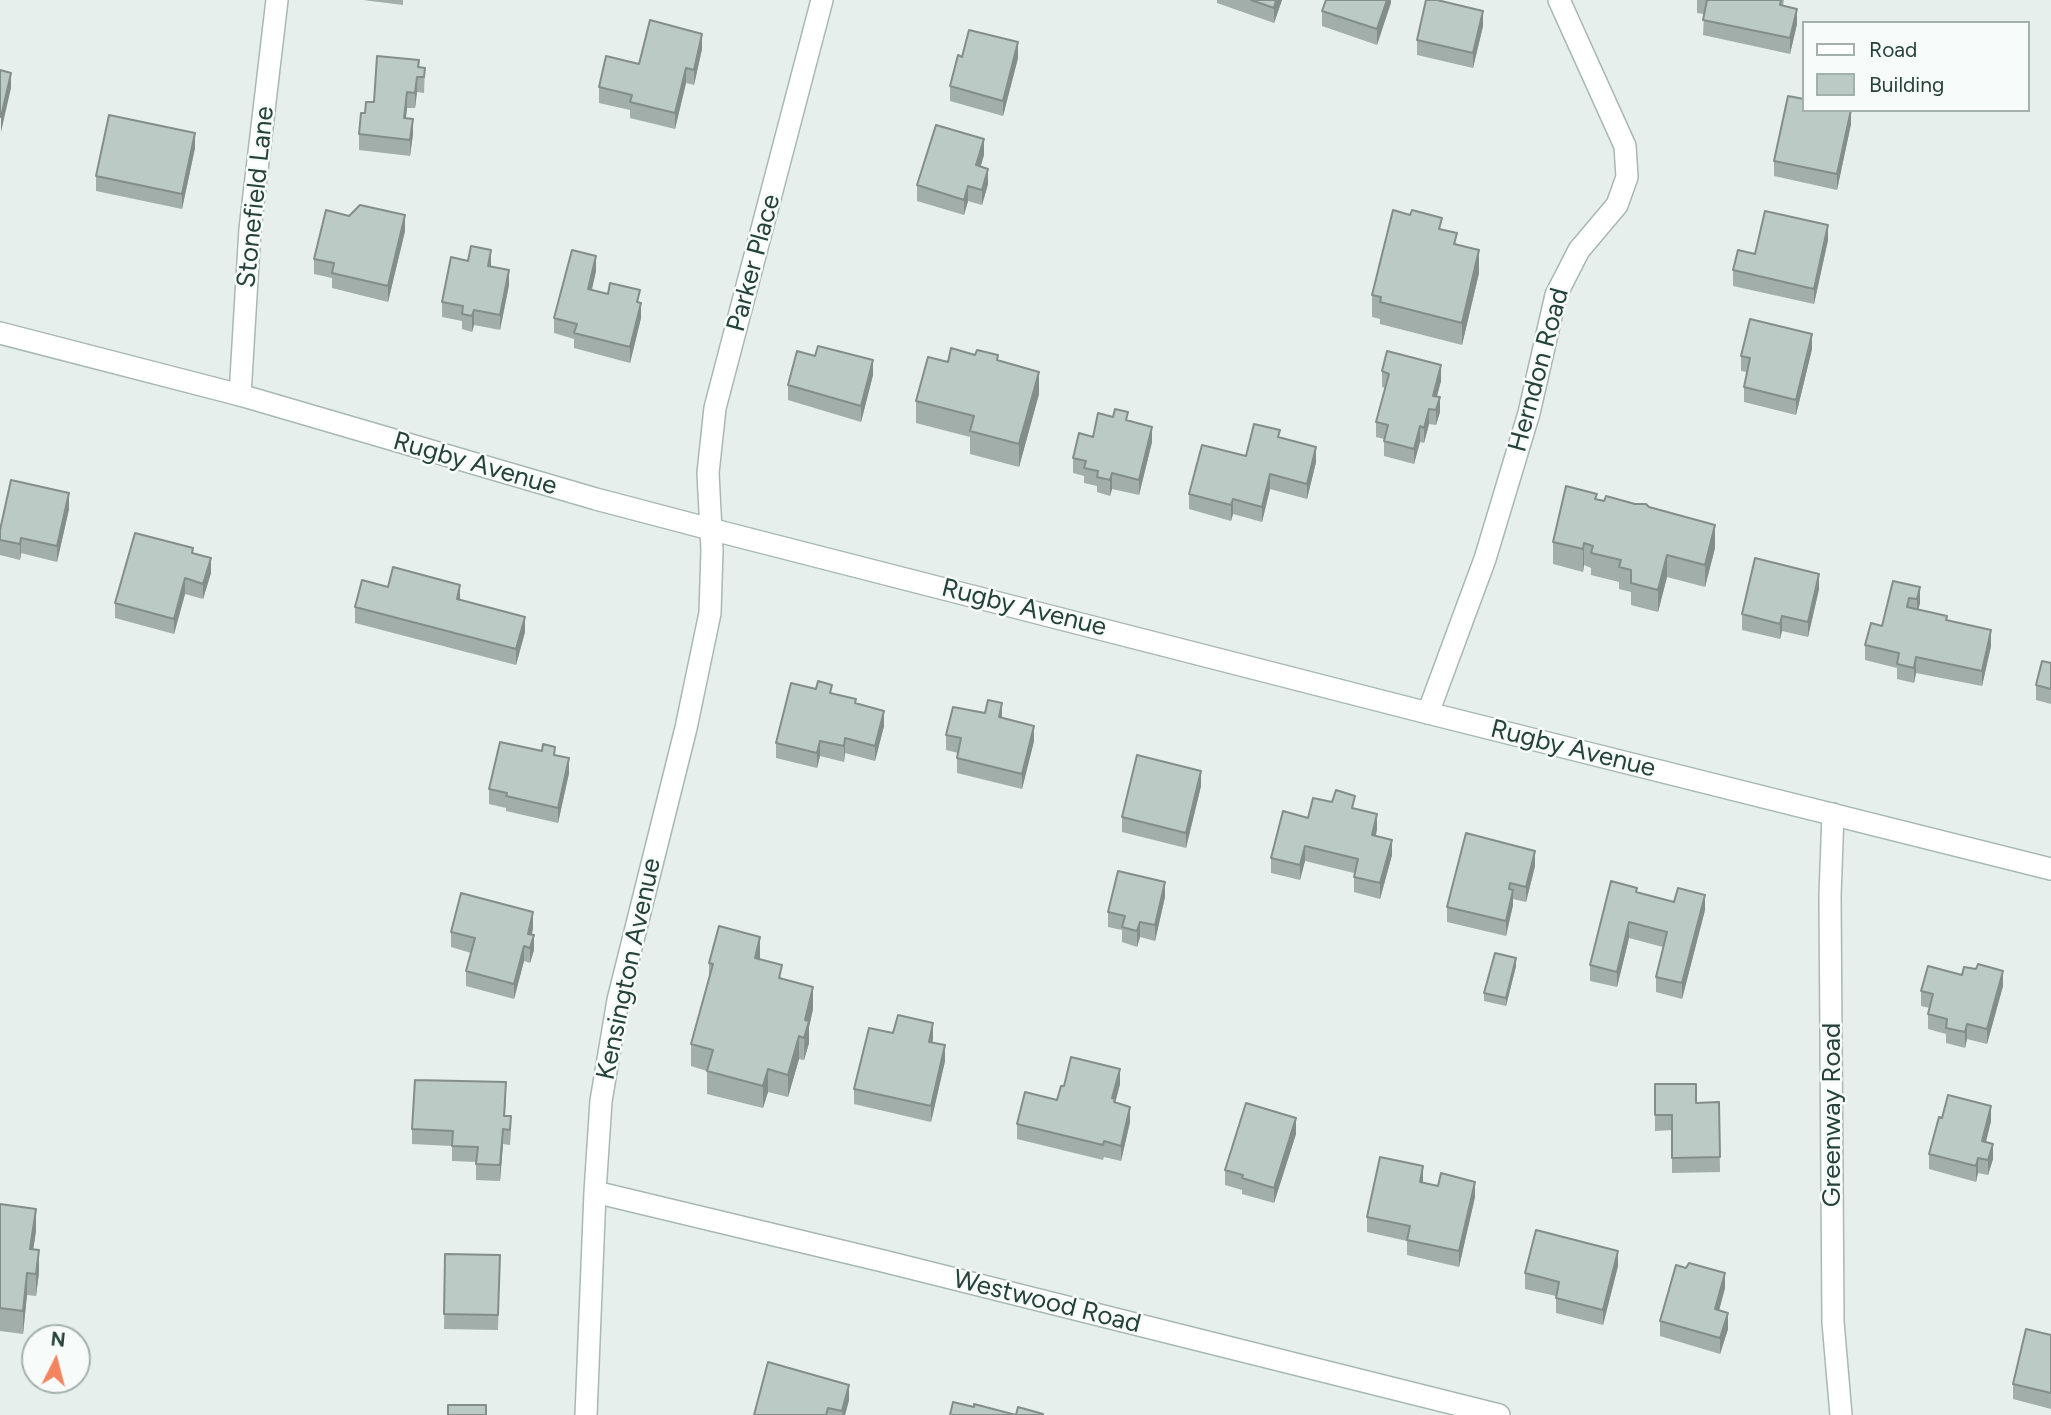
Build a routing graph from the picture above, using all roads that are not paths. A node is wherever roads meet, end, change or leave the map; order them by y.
1 (277, 0) edge
2 (822, 0) edge
3 (1560, 2) edge
4 (0, 333) edge
5 (240, 395) junction
6 (710, 529) junction
7 (1428, 713) junction
8 (1833, 814) junction
9 (2051, 869) edge
10 (595, 1192) junction
11 (586, 1415) edge
12 (1499, 1415) edge
13 (1841, 1415) edge

1 - 5 street, Stonefield Lane
2 - 6 street, Parker Place
3 - 7 street, Herndon Road
4 - 5 street, Rugby Avenue
5 - 6 street, Rugby Avenue
6 - 7 street, Rugby Avenue
6 - 10 street, Kensington Avenue
7 - 8 street, Rugby Avenue
8 - 9 street, Rugby Avenue
8 - 13 street, Greenway Road
10 - 11 street, Kensington Avenue
10 - 12 street, Westwood Road

